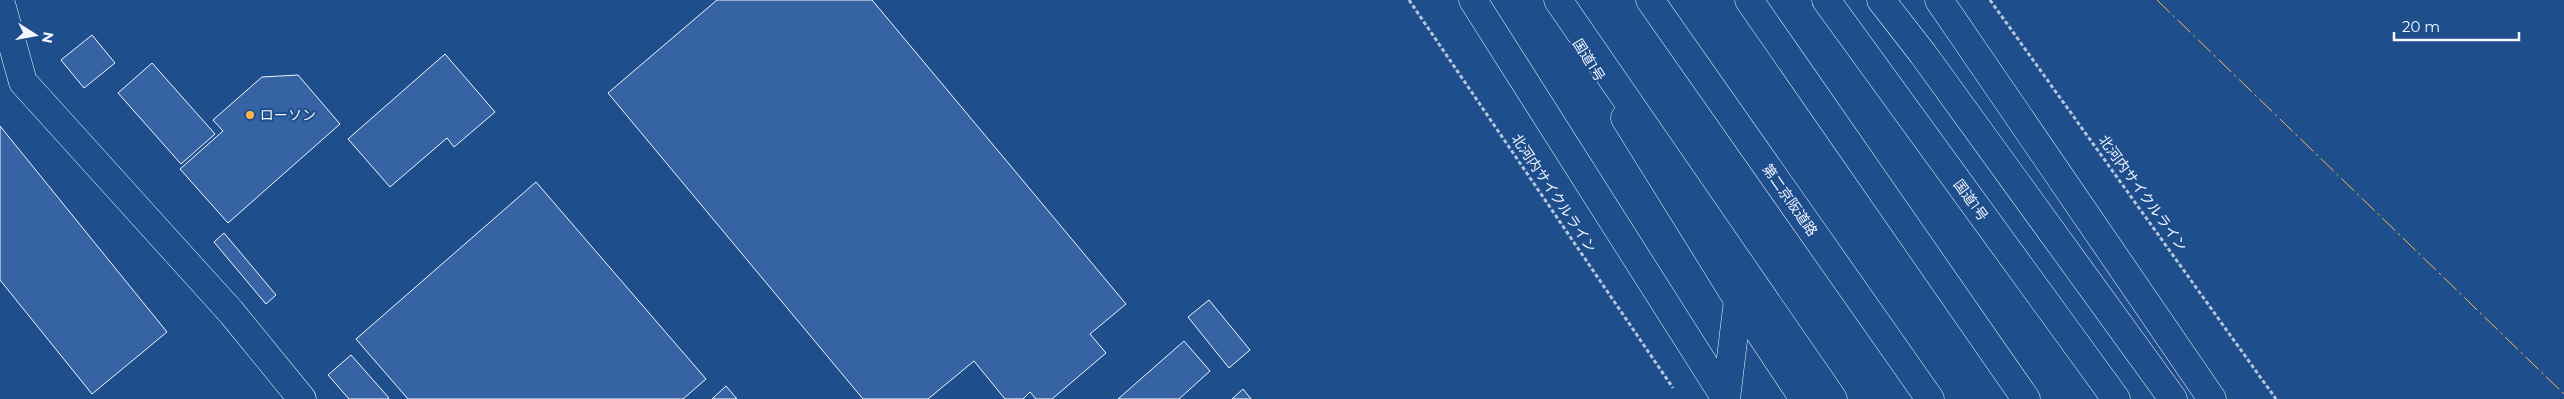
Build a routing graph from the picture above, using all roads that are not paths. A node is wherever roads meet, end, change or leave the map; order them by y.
1 (0, 0) edge
2 (1473, 0) edge
3 (1551, 0) edge
4 (1558, 0) edge
5 (1650, 0) edge
6 (1749, 0) edge
7 (1826, 0) edge
8 (1881, 0) edge
9 (1939, 0) edge
10 (1738, 300) junction
11 (302, 399) edge
12 (1726, 399) edge
13 (1804, 399) edge
14 (1833, 399) edge
15 (1930, 399) edge
16 (2026, 399) edge
17 (2116, 399) edge
18 (2173, 399) edge
19 (2212, 399) edge

1 - 11 main road
2 - 12 main road
3 - 10 main road, 国道1号
4 - 14 main road
5 - 15 main road, 第二京阪道路
6 - 16 main road
7 - 17 main road, 国道1号
8 - 18 main road
9 - 19 main road
10 - 12 main road
10 - 13 main road, 国道1号

